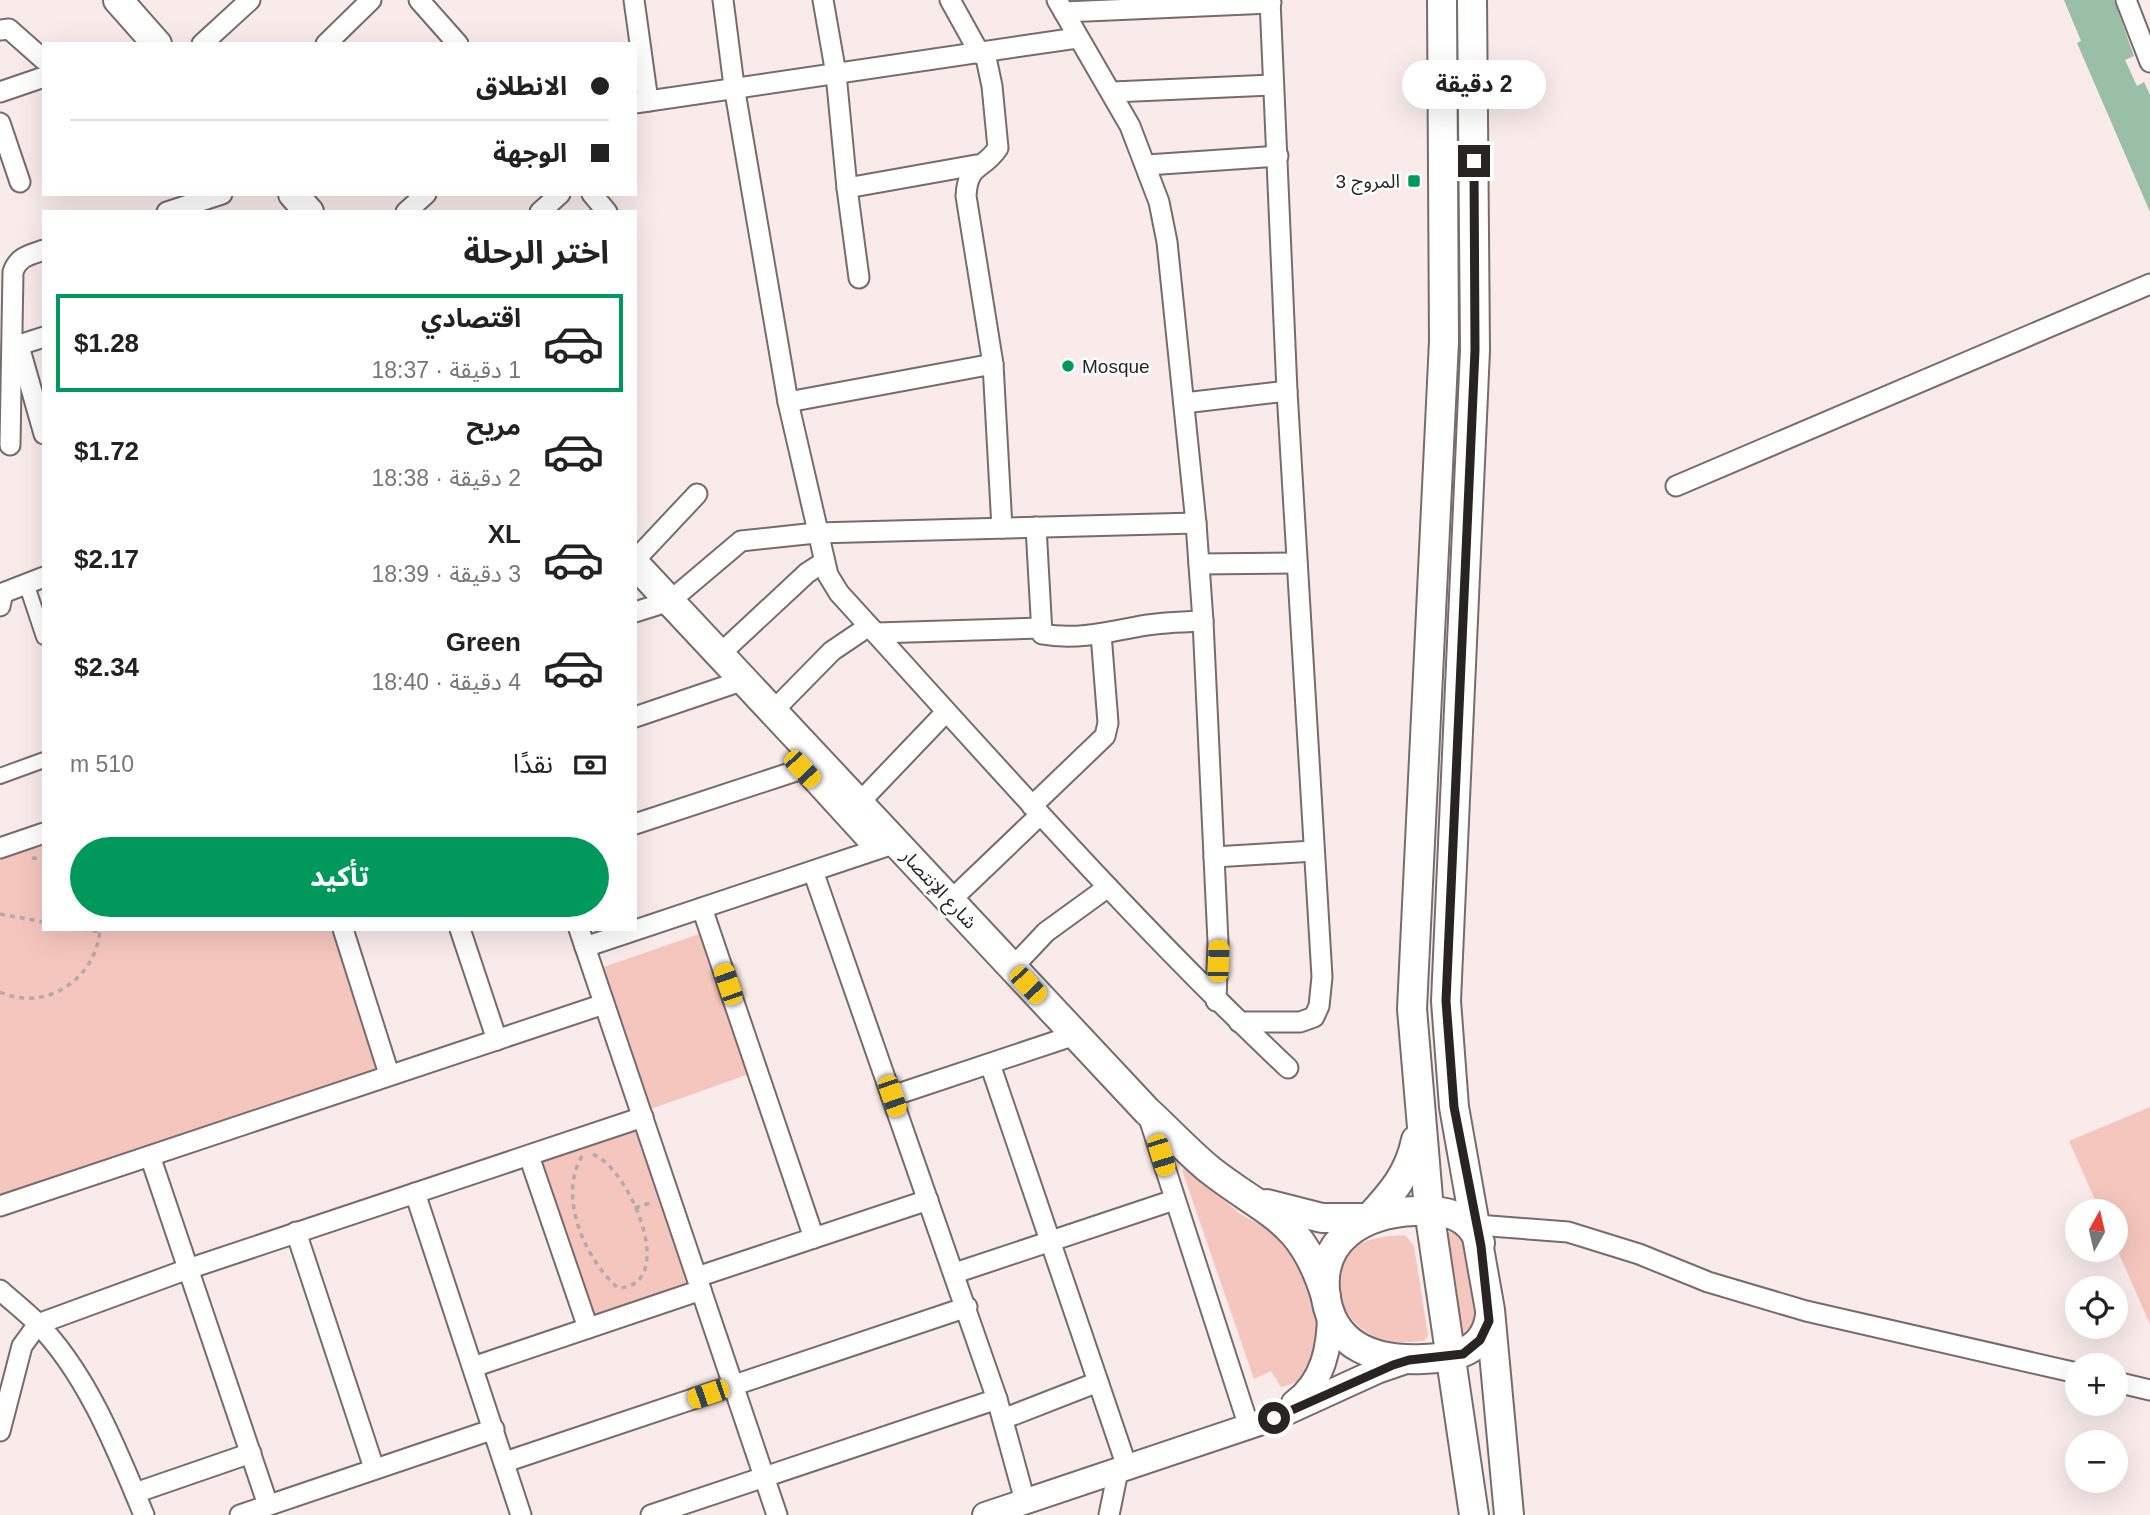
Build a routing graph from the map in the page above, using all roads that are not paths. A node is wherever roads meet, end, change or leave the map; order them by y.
1 (118, 0) edge
2 (250, 0) edge
3 (371, 0) edge
4 (419, 0) edge
5 (634, 0) edge
6 (723, 0) edge
7 (824, 0) edge
8 (950, 0) edge
9 (1442, 0) edge
10 (1472, 0) edge
11 (2126, 0) edge
12 (1270, 2) edge
13 (1061, 6) edge
14 (0, 30) edge
15 (1077, 38) junction
16 (155, 42) edge
17 (204, 42) edge
18 (329, 42) edge
19 (456, 42) edge
20 (983, 53) junction
21 (42, 58) edge
22 (2150, 62) edge
23 (836, 74) junction
24 (42, 78) edge
25 (1273, 85) junction
26 (734, 86) junction
27 (0, 92) edge
28 (1112, 92) junction
29 (642, 102) edge
30 (0, 123) edge
31 (1278, 156) junction
32 (976, 165) junction
33 (1146, 165) junction
34 (20, 182) dead end
35 (847, 188) junction
36 (216, 196) edge
37 (295, 196) edge
38 (424, 196) edge
39 (558, 196) edge
40 (594, 196) edge
41 (173, 210) edge
42 (307, 210) edge
43 (408, 210) edge
44 (542, 210) edge
45 (605, 210) edge
46 (42, 251) edge
47 (6, 272) edge
48 (859, 278) dead end
49 (2150, 284) edge
50 (42, 338) edge
51 (16, 346) junction
52 (993, 364) junction
53 (1287, 391) junction
54 (788, 402) junction
55 (1184, 403) junction
56 (42, 429) edge
57 (42, 436) edge
58 (5, 447) edge
59 (1676, 486) dead end
60 (697, 494) dead end
61 (1196, 523) junction
62 (1036, 527) junction
63 (1002, 528) junction
64 (816, 533) junction
65 (637, 560) edge
66 (824, 562) junction
67 (1297, 563) junction
68 (637, 564) edge
69 (1199, 564) junction
70 (35, 580) edge
71 (670, 601) junction
72 (0, 607) edge
73 (637, 611) edge
74 (1203, 621) junction
75 (42, 624) edge
76 (1040, 628) junction
77 (872, 630) junction
78 (1101, 634) junction
79 (720, 654) junction
80 (744, 680) junction
81 (773, 711) junction
82 (946, 712) junction
83 (637, 716) edge
84 (42, 761) edge
85 (0, 776) edge
86 (859, 803) junction
87 (1036, 810) junction
88 (637, 823) edge
89 (42, 834) edge
90 (886, 846) junction
91 (0, 848) edge
92 (1314, 851) junction
93 (1214, 857) junction
94 (813, 872) junction
95 (1108, 887) junction
96 (950, 901) junction
97 (702, 908) junction
98 (637, 924) edge
99 (345, 931) edge
100 (461, 931) edge
101 (610, 931) edge
102 (582, 938) edge
103 (1012, 968) junction
104 (1216, 1001) junction
105 (604, 1004) junction
106 (1239, 1022) junction
107 (1075, 1035) junction
108 (497, 1040) junction
109 (990, 1064) junction
110 (1287, 1068) dead end
111 (389, 1074) junction
112 (892, 1096) junction
113 (1147, 1111) junction
114 (642, 1118) junction
115 (1420, 1120) junction
116 (150, 1156) junction
117 (529, 1156) junction
118 (415, 1194) junction
119 (928, 1200) junction
120 (1174, 1200) junction
121 (1255, 1200) junction
122 (0, 1206) edge
123 (1429, 1210) junction
124 (1369, 1218) junction
125 (296, 1232) junction
126 (1479, 1235) junction
127 (814, 1238) junction
128 (1051, 1241) junction
129 (188, 1269) junction
130 (955, 1273) junction
131 (699, 1284) junction
132 (0, 1290) edge
133 (1328, 1304) junction
134 (967, 1307) junction
135 (1490, 1310) junction
136 (38, 1324) junction
137 (587, 1328) junction
138 (1453, 1357) junction
139 (1409, 1360) junction
140 (473, 1367) junction
141 (2065, 1370) edge
142 (1098, 1382) junction
143 (734, 1385) junction
144 (2128, 1385) edge
145 (2150, 1390) edge
146 (997, 1399) junction
147 (1274, 1418) junction
148 (1003, 1419) junction
149 (1249, 1427) junction
150 (494, 1429) junction
151 (0, 1431) edge
152 (251, 1453) junction
153 (505, 1462) junction
154 (374, 1468) junction
155 (1123, 1469) junction
156 (764, 1477) junction
157 (135, 1493) junction
158 (1025, 1501) junction
159 (268, 1504) junction
160 (144, 1515) edge
161 (240, 1515) edge
162 (521, 1515) edge
163 (651, 1515) edge
164 (777, 1515) edge
165 (985, 1515) edge
166 (1109, 1515) edge
167 (1475, 1515) edge
168 (1509, 1515) edge

1 - 16 main road
2 - 17 street
3 - 18 street
4 - 19 street
5 - 29 street
6 - 26 street
7 - 23 street
8 - 20 street
9 - 115 main road
10 - 126 main road
11 - 22 street
12 - 13 street
12 - 25 street
13 - 15 street
14 - 21 street
15 - 20 street
15 - 28 street
20 - 23 street
20 - 32 street
23 - 26 street
23 - 35 street
24 - 27 street
25 - 28 street
25 - 31 street
26 - 29 street
26 - 54 street
28 - 33 street
30 - 34 street
31 - 33 street
31 - 53 street
32 - 35 street
32 - 52 street
33 - 55 street
35 - 48 street
36 - 41 street
37 - 42 main road
38 - 43 street
39 - 44 street
40 - 45 street
46 - 47 street
47 - 51 street
49 - 59 street
50 - 51 street
51 - 56 street
51 - 58 street
52 - 54 street
52 - 63 street
53 - 55 street
53 - 67 street
54 - 64 street
55 - 61 street
57 - 58 street
60 - 65 street
61 - 62 street
61 - 69 street
62 - 63 street
62 - 76 street
63 - 64 street
64 - 66 street
64 - 71 street
66 - 77 street
66 - 79 street
67 - 69 street
67 - 92 street
68 - 71 main road, شارع الإنتصار
69 - 74 street
70 - 72 street
70 - 75 street
71 - 73 street
71 - 79 main road, شارع الإنتصار
74 - 78 street
74 - 93 street
76 - 77 street
76 - 78 street
77 - 81 street
77 - 82 street
78 - 87 street
79 - 80 main road, شارع الإنتصار
80 - 81 main road, شارع الإنتصار
80 - 83 street
81 - 86 main road, شارع الإنتصار
82 - 86 street
82 - 87 street
84 - 85 street
86 - 90 main road, شارع الإنتصار
87 - 95 street
87 - 96 street
88 - 90 street
89 - 91 street
90 - 94 street
90 - 96 main road, شارع الإنتصار
92 - 93 street
92 - 106 street
93 - 104 street
94 - 97 street
94 - 112 street
95 - 103 street
95 - 104 street
96 - 103 main road, شارع الإنتصار
97 - 98 street
97 - 127 street
99 - 111 street
100 - 108 street
101 - 102 street
102 - 105 street
103 - 107 main road, شارع الإنتصار
104 - 106 street
105 - 108 street
105 - 114 street
106 - 110 street
107 - 109 street
107 - 113 main road, شارع الإنتصار
108 - 111 street
109 - 112 street
109 - 128 street
111 - 116 street
112 - 119 street
113 - 120 street
113 - 121 main road, شارع الإنتصار
114 - 117 street
114 - 131 street
115 - 123 main road
115 - 124 main road
116 - 122 street
116 - 129 street
117 - 118 street
117 - 137 street
118 - 125 street
118 - 140 street
119 - 127 street
119 - 130 street
120 - 128 street
120 - 149 street
121 - 124 main road
121 - 133 main road
123 - 124 main road
123 - 126 main road
123 - 138 main road
124 - 133 main road
125 - 129 street
125 - 154 street
126 - 135 main road
126 - 141 street
127 - 131 street
128 - 130 street
128 - 142 street
129 - 136 street
129 - 152 street
130 - 134 street
131 - 137 street
131 - 143 street
132 - 136 street
133 - 139 main road
133 - 147 street
134 - 143 street
134 - 146 street
135 - 138 main road
135 - 168 main road
136 - 151 street
136 - 157 street
137 - 140 street
138 - 139 main road
138 - 167 main road
139 - 147 street
140 - 150 street
142 - 148 street
142 - 155 street
143 - 153 street
143 - 156 street
144 - 145 street
146 - 148 street
146 - 156 street
147 - 149 street
148 - 158 street
149 - 155 street
150 - 153 street
150 - 154 street
152 - 157 street
152 - 159 street
153 - 162 street
154 - 159 street
155 - 158 street
155 - 166 street
156 - 163 street
156 - 164 street
157 - 160 street
158 - 165 street
159 - 161 street

